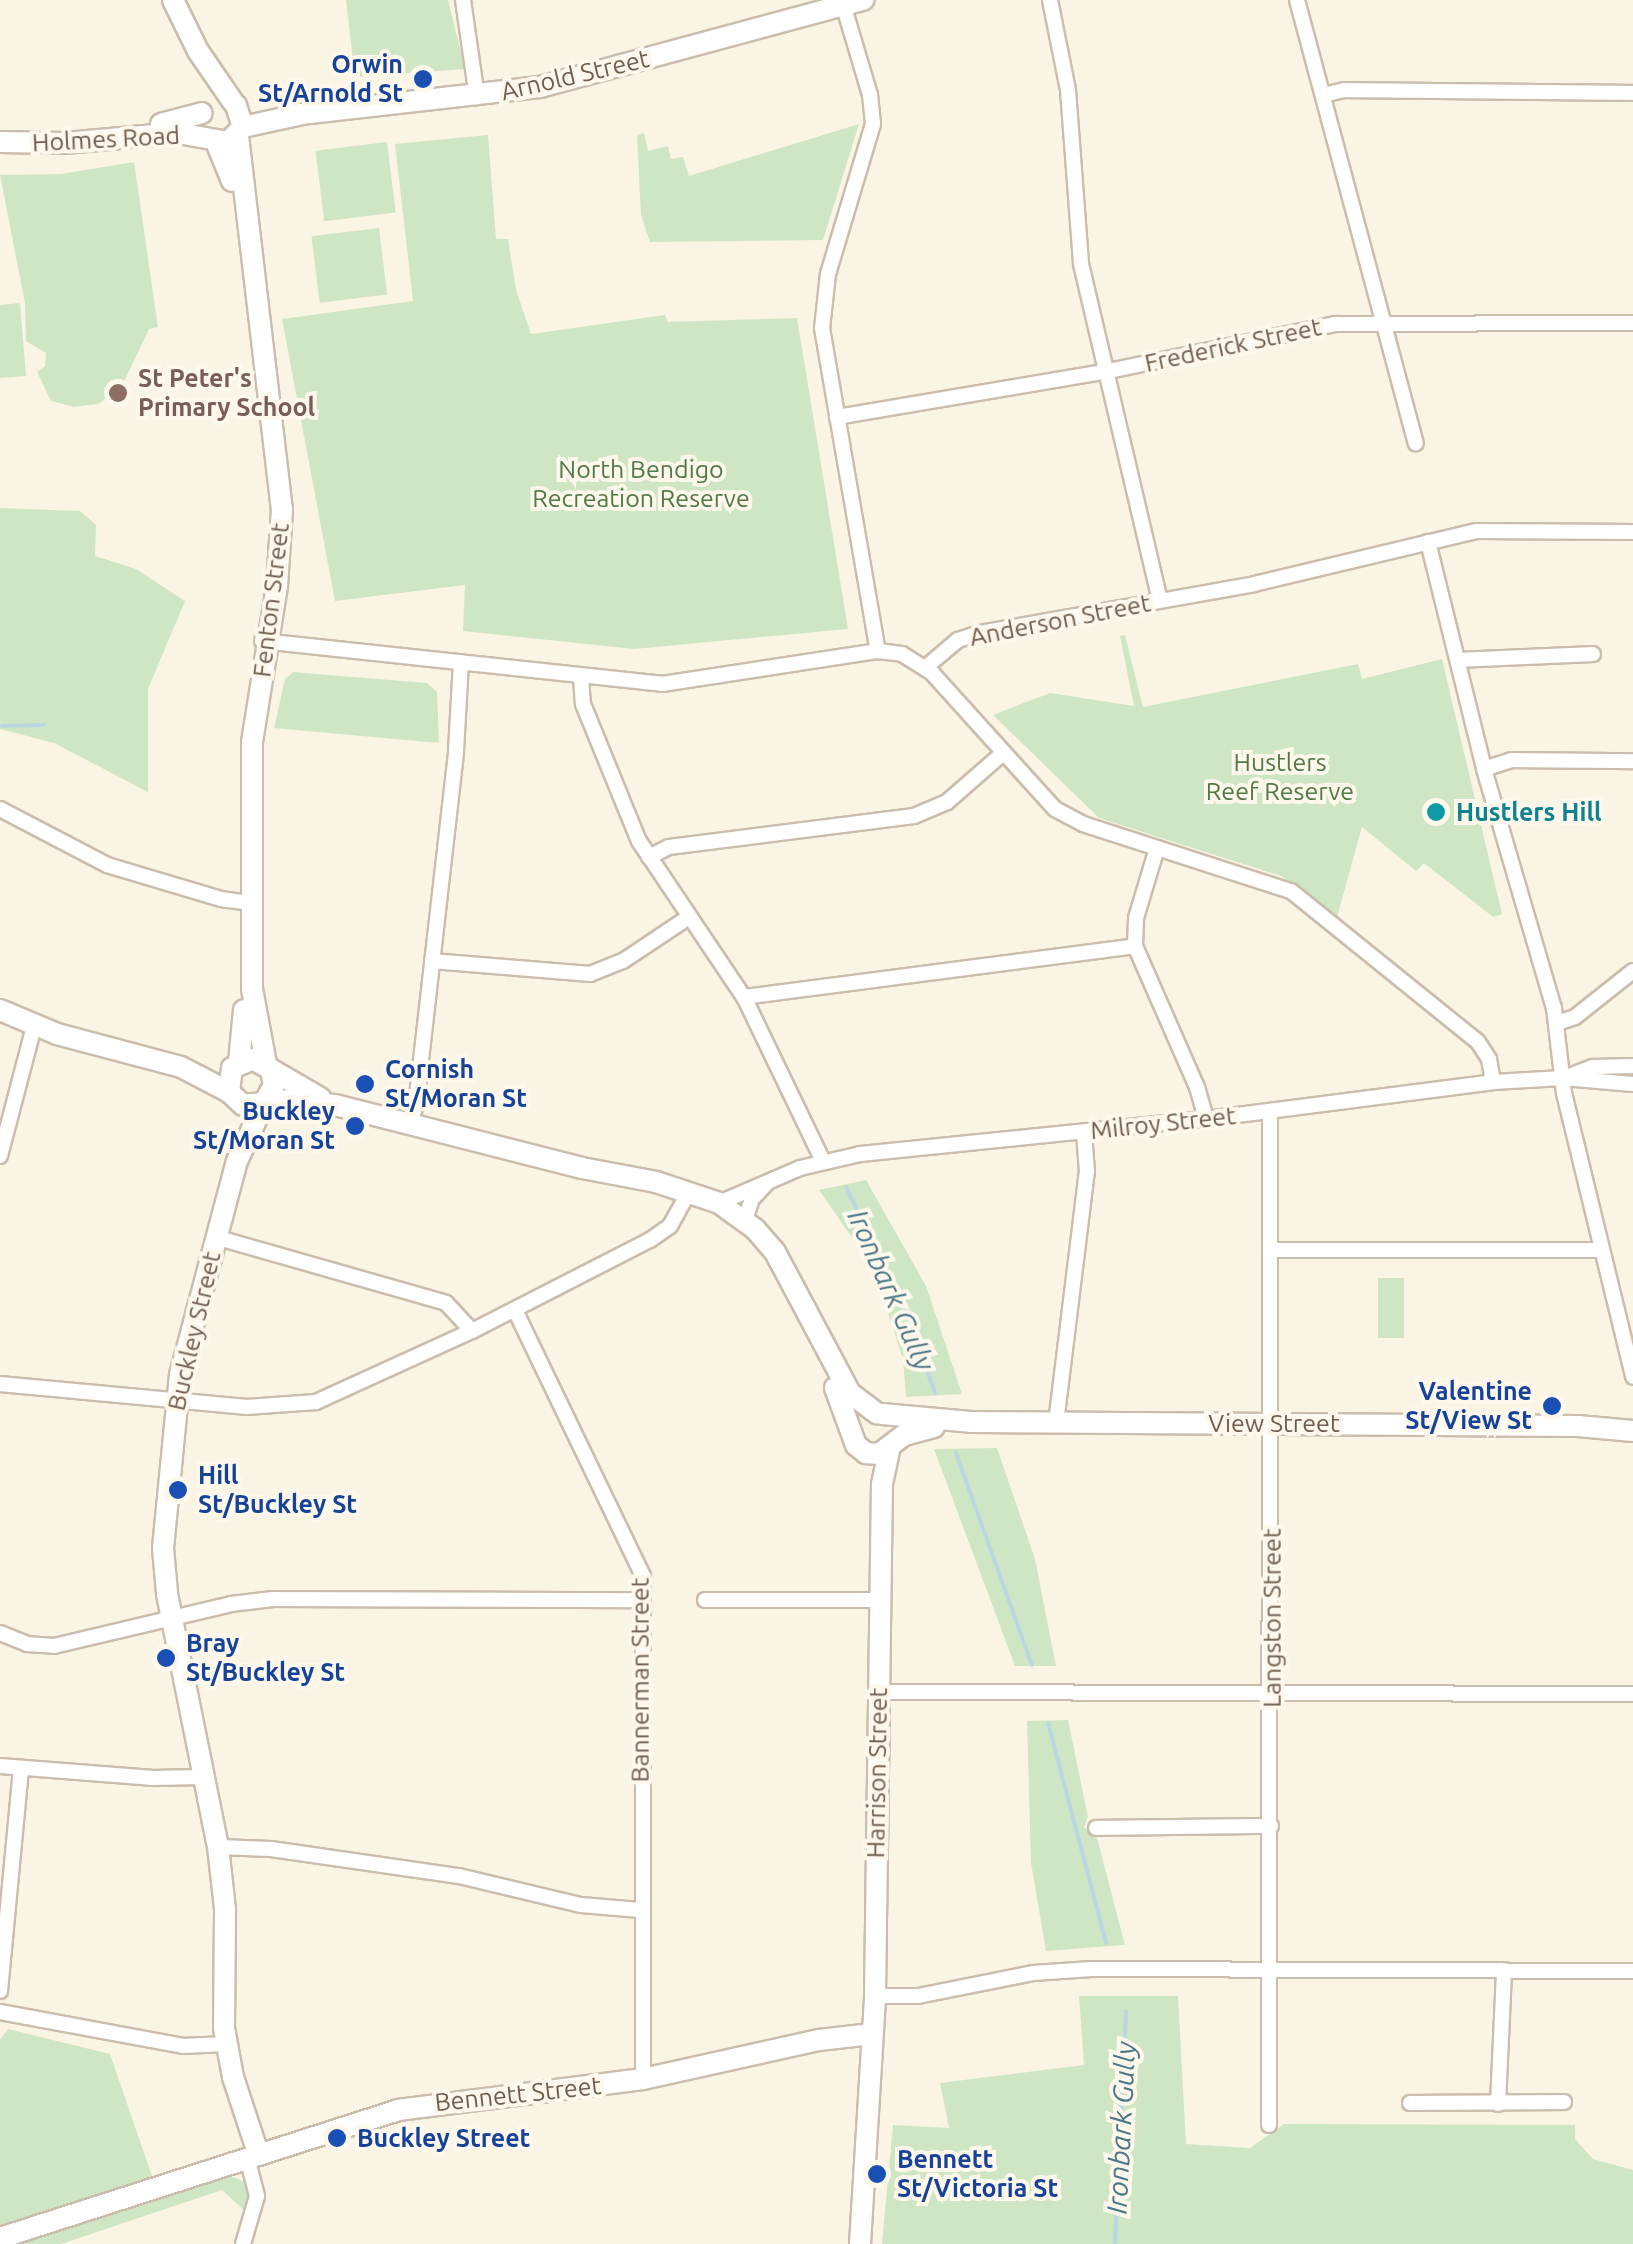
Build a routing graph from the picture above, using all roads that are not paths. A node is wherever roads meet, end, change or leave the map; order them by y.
1 (174, 0) edge
2 (462, 0) edge
3 (1050, 0) edge
4 (1297, 0) edge
5 (853, 2) edge
6 (198, 51) junction
7 (1633, 93) edge
8 (1323, 96) junction
9 (477, 97) junction
10 (234, 103) junction
11 (204, 110) junction
12 (302, 114) junction
13 (241, 132) junction
14 (0, 140) edge
15 (214, 141) junction
16 (1386, 322) junction
17 (1633, 322) edge
18 (1104, 372) junction
19 (837, 417) junction
20 (1416, 443) dead end
21 (1633, 532) edge
22 (1428, 542) junction
23 (1160, 600) junction
24 (263, 641) junction
25 (878, 651) junction
26 (1592, 654) dead end
27 (1458, 660) junction
28 (461, 662) junction
29 (926, 668) junction
30 (580, 677) junction
31 (1002, 753) junction
32 (1633, 761) edge
33 (1484, 770) junction
34 (0, 809) edge
35 (1157, 848) junction
36 (649, 857) junction
37 (247, 903) junction
38 (689, 917) junction
39 (1135, 946) junction
40 (432, 961) junction
41 (1633, 972) edge
42 (744, 997) junction
43 (0, 1010) edge
44 (1558, 1023) junction
45 (34, 1026) junction
46 (235, 1065) junction
47 (1633, 1066) edge
48 (181, 1067) junction
49 (268, 1067) junction
50 (1563, 1078) junction
51 (1493, 1082) junction
52 (1633, 1084) edge
53 (232, 1097) junction
54 (266, 1101) junction
55 (335, 1105) junction
56 (1270, 1111) junction
57 (1206, 1119) junction
58 (410, 1124) junction
59 (1084, 1132) junction
60 (0, 1156) edge
61 (237, 1160) junction
62 (822, 1161) junction
63 (582, 1168) junction
64 (766, 1183) junction
65 (684, 1201) junction
66 (732, 1215) junction
67 (216, 1237) junction
68 (1271, 1250) junction
69 (1602, 1250) junction
70 (515, 1310) junction
71 (472, 1331) junction
72 (1633, 1377) edge
73 (0, 1384) edge
74 (176, 1400) junction
75 (880, 1414) junction
76 (1633, 1420) edge
77 (971, 1422) junction
78 (1056, 1422) junction
79 (1272, 1423) junction
80 (1578, 1426) junction
81 (1633, 1431) edge
82 (853, 1432) junction
83 (892, 1444) junction
84 (866, 1453) junction
85 (880, 1549) junction
86 (643, 1600) junction
87 (705, 1600) dead end
88 (879, 1600) junction
89 (172, 1617) junction
90 (0, 1634) edge
91 (878, 1692) junction
92 (1271, 1692) junction
93 (1633, 1694) edge
94 (0, 1766) edge
95 (21, 1768) junction
96 (204, 1777) junction
97 (1271, 1826) junction
98 (1096, 1828) dead end
99 (218, 1847) junction
100 (3, 1902) edge
101 (640, 1910) junction
102 (1270, 1970) junction
103 (1504, 1970) junction
104 (1633, 1971) edge
105 (0, 1991) edge
106 (875, 1996) junction
107 (0, 2012) edge
108 (872, 2034) junction
109 (226, 2044) junction
110 (644, 2079) junction
111 (1564, 2102) dead end
112 (1410, 2103) dead end
113 (1498, 2104) junction
114 (1270, 2125) dead end
115 (252, 2155) junction
116 (0, 2238) edge
117 (243, 2244) edge
118 (860, 2244) edge

1 - 6 street
2 - 9 street
3 - 18 street
4 - 8 street
5 - 9 street, Arnold Street
5 - 19 street
6 - 10 street
6 - 11 street
7 - 8 street
8 - 16 street
9 - 12 street, Arnold Street
10 - 11 street
10 - 12 street, Arnold Street
10 - 13 street
11 - 14 street, Holmes Road
11 - 15 street
12 - 13 street, Arnold Street
13 - 15 street
13 - 24 street, Fenton Street
14 - 15 street, Holmes Road
15 - 24 street, Fenton Street
16 - 17 street, Frederick Street
16 - 18 street, Frederick Street
16 - 20 street
18 - 19 street, Frederick Street
18 - 23 street
19 - 25 street
21 - 22 street, Anderson Street
22 - 23 street, Anderson Street
22 - 27 street
23 - 29 street, Anderson Street
24 - 28 street
24 - 37 street, Fenton Street
25 - 29 street
25 - 30 street
26 - 27 street
27 - 33 street
28 - 30 street
28 - 40 street
29 - 31 street
30 - 36 street
31 - 35 street
31 - 36 street
32 - 33 street
33 - 44 street
34 - 37 street
35 - 39 street
35 - 51 street
36 - 38 street
37 - 46 street, Fenton Street
37 - 49 street, Fenton Street
38 - 40 street
38 - 42 street
39 - 42 street
39 - 57 street
40 - 58 street
41 - 44 street
42 - 62 street
43 - 45 street
44 - 50 street
45 - 48 street
45 - 60 street
46 - 48 street
46 - 49 street
46 - 53 street
47 - 50 street
48 - 53 street
49 - 54 street
49 - 55 street
50 - 51 street, Milroy Street
50 - 52 street
50 - 69 street
51 - 56 street, Milroy Street
53 - 54 street
53 - 61 street, Buckley Street
54 - 55 street
54 - 61 street, Buckley Street
55 - 58 street
56 - 57 street, Milroy Street
56 - 68 street, Langston Street
57 - 59 street, Milroy Street
58 - 63 street
59 - 62 street, Milroy Street
59 - 78 street
61 - 67 street, Buckley Street
62 - 64 street, Milroy Street
63 - 65 street
63 - 66 street
64 - 66 street, Milroy Street
64 - 66 street
65 - 66 street
65 - 70 street
66 - 75 street
66 - 82 street
67 - 71 street
67 - 74 street, Buckley Street
68 - 69 street
68 - 79 street, Langston Street
69 - 72 street
70 - 71 street
70 - 86 street, Bannerman Street
71 - 74 street
73 - 74 street
74 - 89 street, Buckley Street
75 - 77 street, View Street
75 - 82 street
75 - 83 street
76 - 80 street, View Street
77 - 78 street, View Street
77 - 83 street, View Street
78 - 79 street, View Street
79 - 80 street, View Street
79 - 92 street, Langston Street
80 - 81 street, View Street
82 - 84 street
83 - 84 street
83 - 85 street, Harrison Street
84 - 85 street, Harrison Street
85 - 88 street, Harrison Street
86 - 89 street
86 - 101 street, Bannerman Street
87 - 88 street
88 - 91 street, Harrison Street
89 - 90 street
89 - 96 street, Buckley Street
91 - 92 street
91 - 106 street, Harrison Street
92 - 93 street
92 - 97 street, Langston Street
94 - 95 street
95 - 96 street
95 - 100 street
96 - 99 street, Buckley Street
97 - 98 street
97 - 102 street, Langston Street
99 - 101 street
99 - 109 street, Buckley Street
100 - 105 street
101 - 110 street, Bannerman Street
102 - 103 street
102 - 106 street
102 - 114 street, Langston Street
103 - 104 street
103 - 113 street
106 - 108 street, Harrison Street
107 - 109 street
108 - 110 street, Bennett Street
108 - 118 street, Harrison Street
109 - 115 street, Buckley Street
110 - 115 street, Bennett Street
111 - 113 street
112 - 113 street
115 - 116 street, Bennett Street
115 - 117 street

